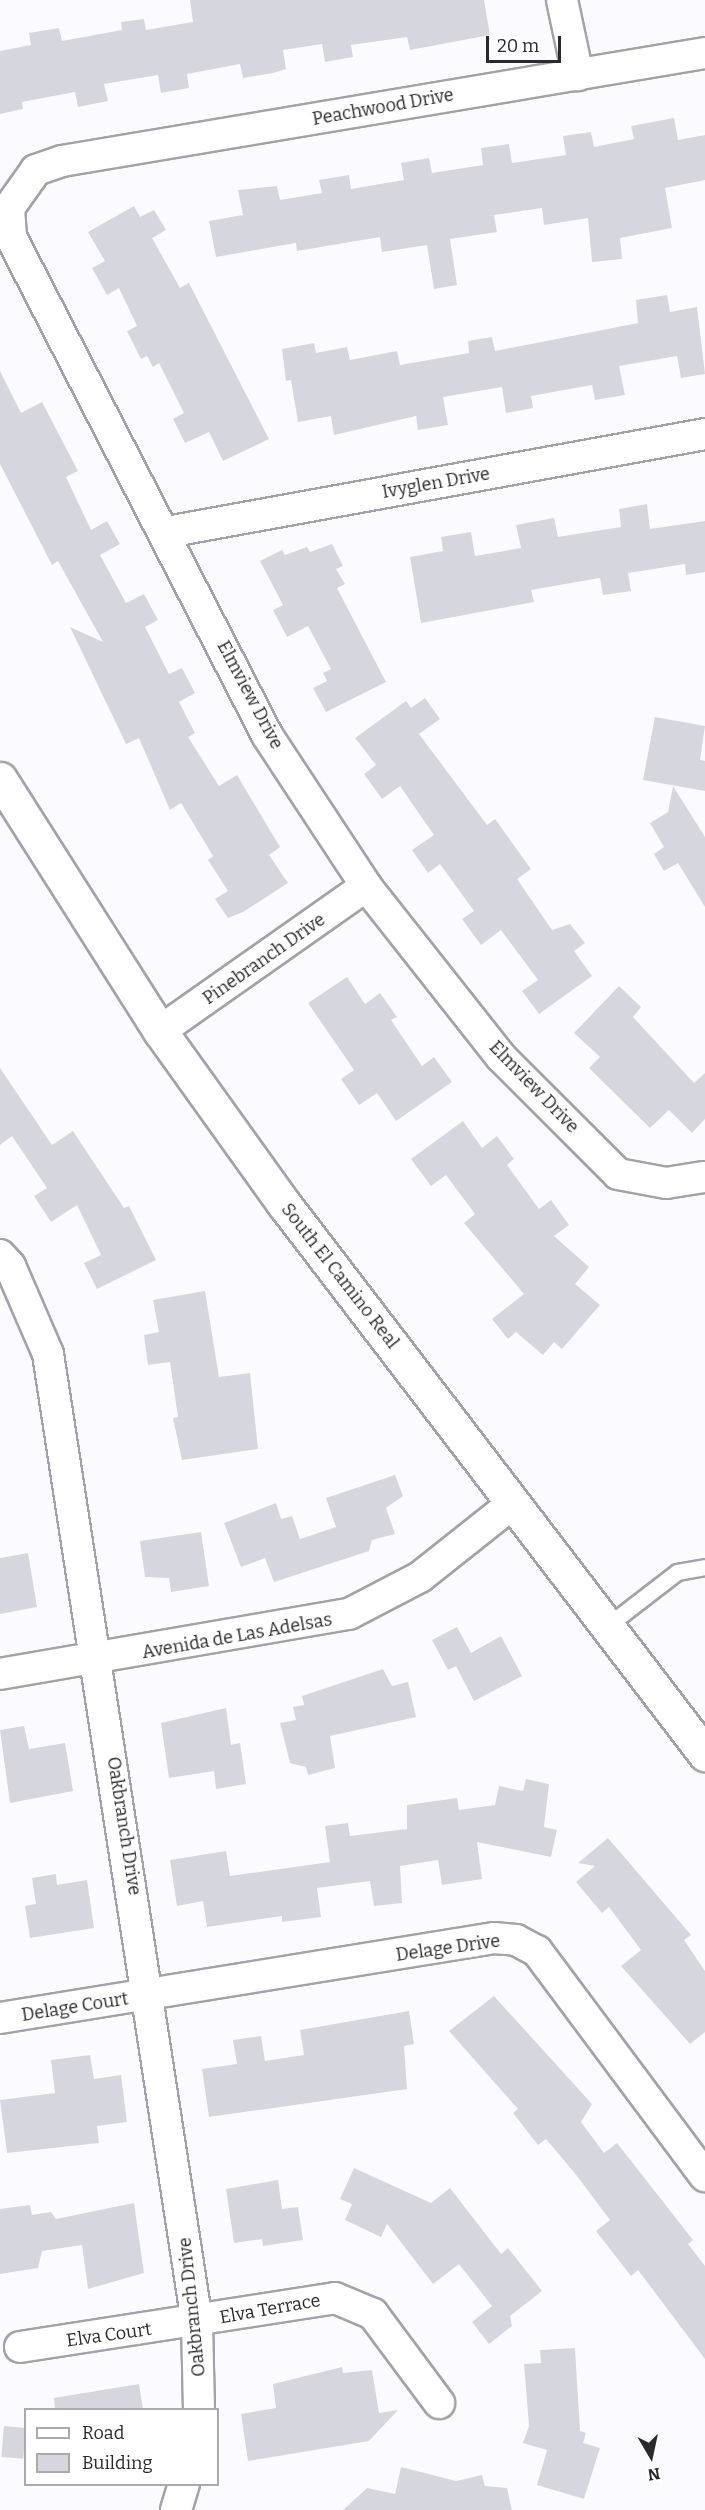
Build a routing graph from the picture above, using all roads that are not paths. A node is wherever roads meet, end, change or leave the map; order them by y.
1 (562, 0) edge
2 (705, 53) edge
3 (578, 75) junction
4 (62, 161) joint
5 (705, 434) edge
6 (167, 532) junction
7 (0, 779) edge
8 (366, 886) junction
9 (160, 1031) junction
10 (705, 1177) edge
11 (0, 1255) edge
12 (512, 1504) junction
13 (705, 1567) edge
14 (607, 1626) junction
15 (98, 1661) junction
16 (0, 1674) edge
17 (705, 1754) edge
18 (150, 1995) junction
19 (0, 2018) edge
20 (705, 2176) edge
21 (197, 2322) junction
22 (20, 2347) dead end
23 (439, 2403) dead end
24 (199, 2408) edge
25 (183, 2486) edge
26 (176, 2510) edge

1 - 3 street
2 - 3 street, Peachwood Drive
3 - 4 street, Peachwood Drive
4 - 6 street, Elmview Drive
5 - 6 street, Ivyglen Drive
6 - 8 street, Elmview Drive
7 - 9 main road, South El Camino Real
8 - 9 street, Pinebranch Drive
8 - 10 street, Elmview Drive
9 - 12 main road, South El Camino Real
11 - 15 street, Oakbranch Drive
12 - 14 main road, South El Camino Real
12 - 15 street, Avenida de Las Adelsas
13 - 14 lane
14 - 17 main road, South El Camino Real
15 - 16 street, Avenida de Las Adelsas
15 - 18 street, Oakbranch Drive
18 - 19 street, Delage Court
18 - 20 street, Delage Drive
18 - 21 street, Oakbranch Drive
21 - 22 street, Elva Court
21 - 23 street, Elva Terrace
21 - 24 street, Oakbranch Drive
25 - 26 street

